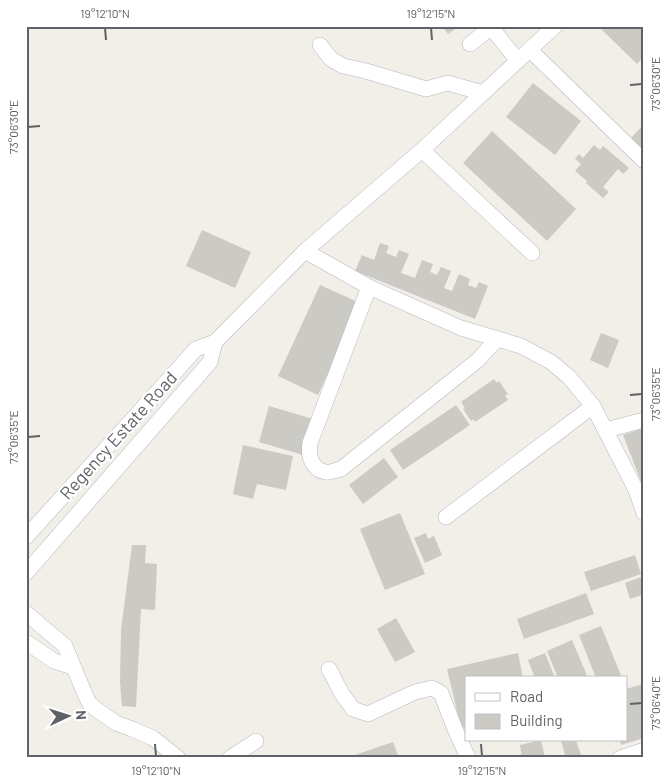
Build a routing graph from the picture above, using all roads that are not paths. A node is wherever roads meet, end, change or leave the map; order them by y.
1 (556, 26) edge
2 (491, 27) edge
3 (470, 44) dead end
4 (320, 45) dead end
5 (530, 50) junction
6 (518, 61) junction
7 (483, 93) junction
8 (422, 150) junction
9 (644, 161) edge
10 (305, 251) junction
11 (532, 253) dead end
12 (369, 287) junction
13 (498, 339) junction
14 (215, 342) junction
15 (593, 406) junction
16 (644, 420) edge
17 (606, 430) junction
18 (80, 477) junction
19 (95, 493) junction
20 (644, 513) edge
21 (446, 517) dead end
22 (26, 537) edge
23 (26, 573) edge
24 (26, 613) edge
25 (26, 642) edge
26 (74, 667) junction
27 (329, 669) dead end
28 (256, 741) dead end
29 (644, 750) edge
30 (178, 758) edge
31 (230, 758) edge
32 (468, 758) edge
33 (620, 758) edge

1 - 5 street
2 - 3 street
2 - 6 street
4 - 7 street
5 - 6 street
5 - 9 street
6 - 7 street
7 - 8 street
8 - 10 street
8 - 11 street
10 - 12 street
10 - 14 street
12 - 13 street
12 - 13 street
13 - 15 street
14 - 18 street, Regency Estate Road
14 - 19 street
15 - 17 street
15 - 21 street
16 - 17 street
17 - 20 street
18 - 19 street
18 - 22 street, Regency Estate Road
19 - 23 street
24 - 26 street
25 - 26 street
26 - 30 street
27 - 32 street
28 - 31 street
29 - 33 street

